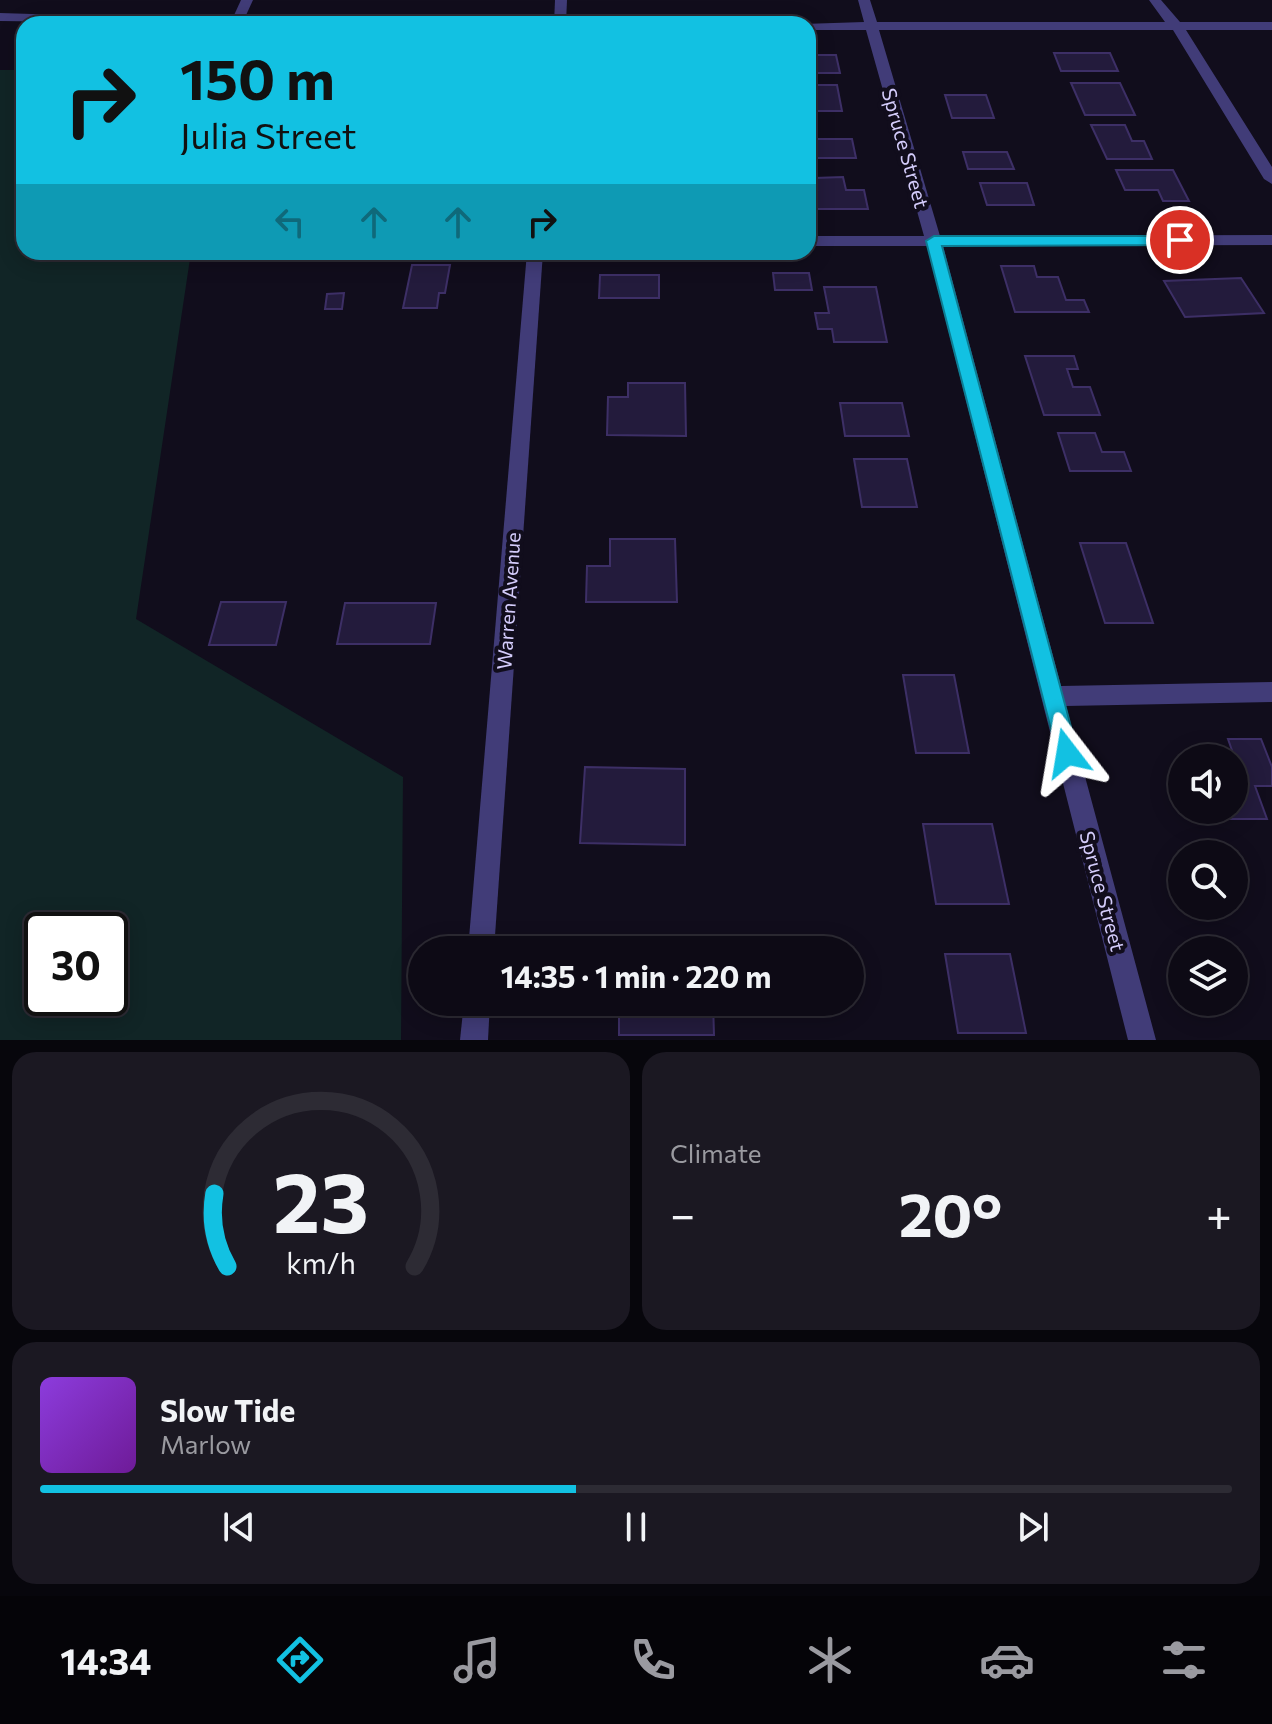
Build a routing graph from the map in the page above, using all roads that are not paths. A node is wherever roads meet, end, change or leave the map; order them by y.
1 (864, 0) edge
2 (1155, 0) edge
3 (816, 26) edge
4 (870, 26) junction
5 (1177, 26) junction
6 (1272, 26) edge
7 (1272, 179) edge
8 (1272, 240) edge
9 (816, 241) edge
10 (934, 241) junction
11 (534, 260) edge
12 (1272, 692) edge
13 (1052, 696) junction
14 (482, 936) edge
15 (476, 1016) edge
16 (474, 1040) edge
17 (1142, 1040) edge

1 - 4 street, Spruce Street
2 - 5 street
3 - 4 street
4 - 5 street
4 - 10 street, Spruce Street
5 - 6 street
5 - 7 street
8 - 10 street
9 - 10 street
10 - 13 street, Spruce Street
11 - 14 street, Warren Avenue
12 - 13 street
13 - 17 street, Spruce Street
15 - 16 street

